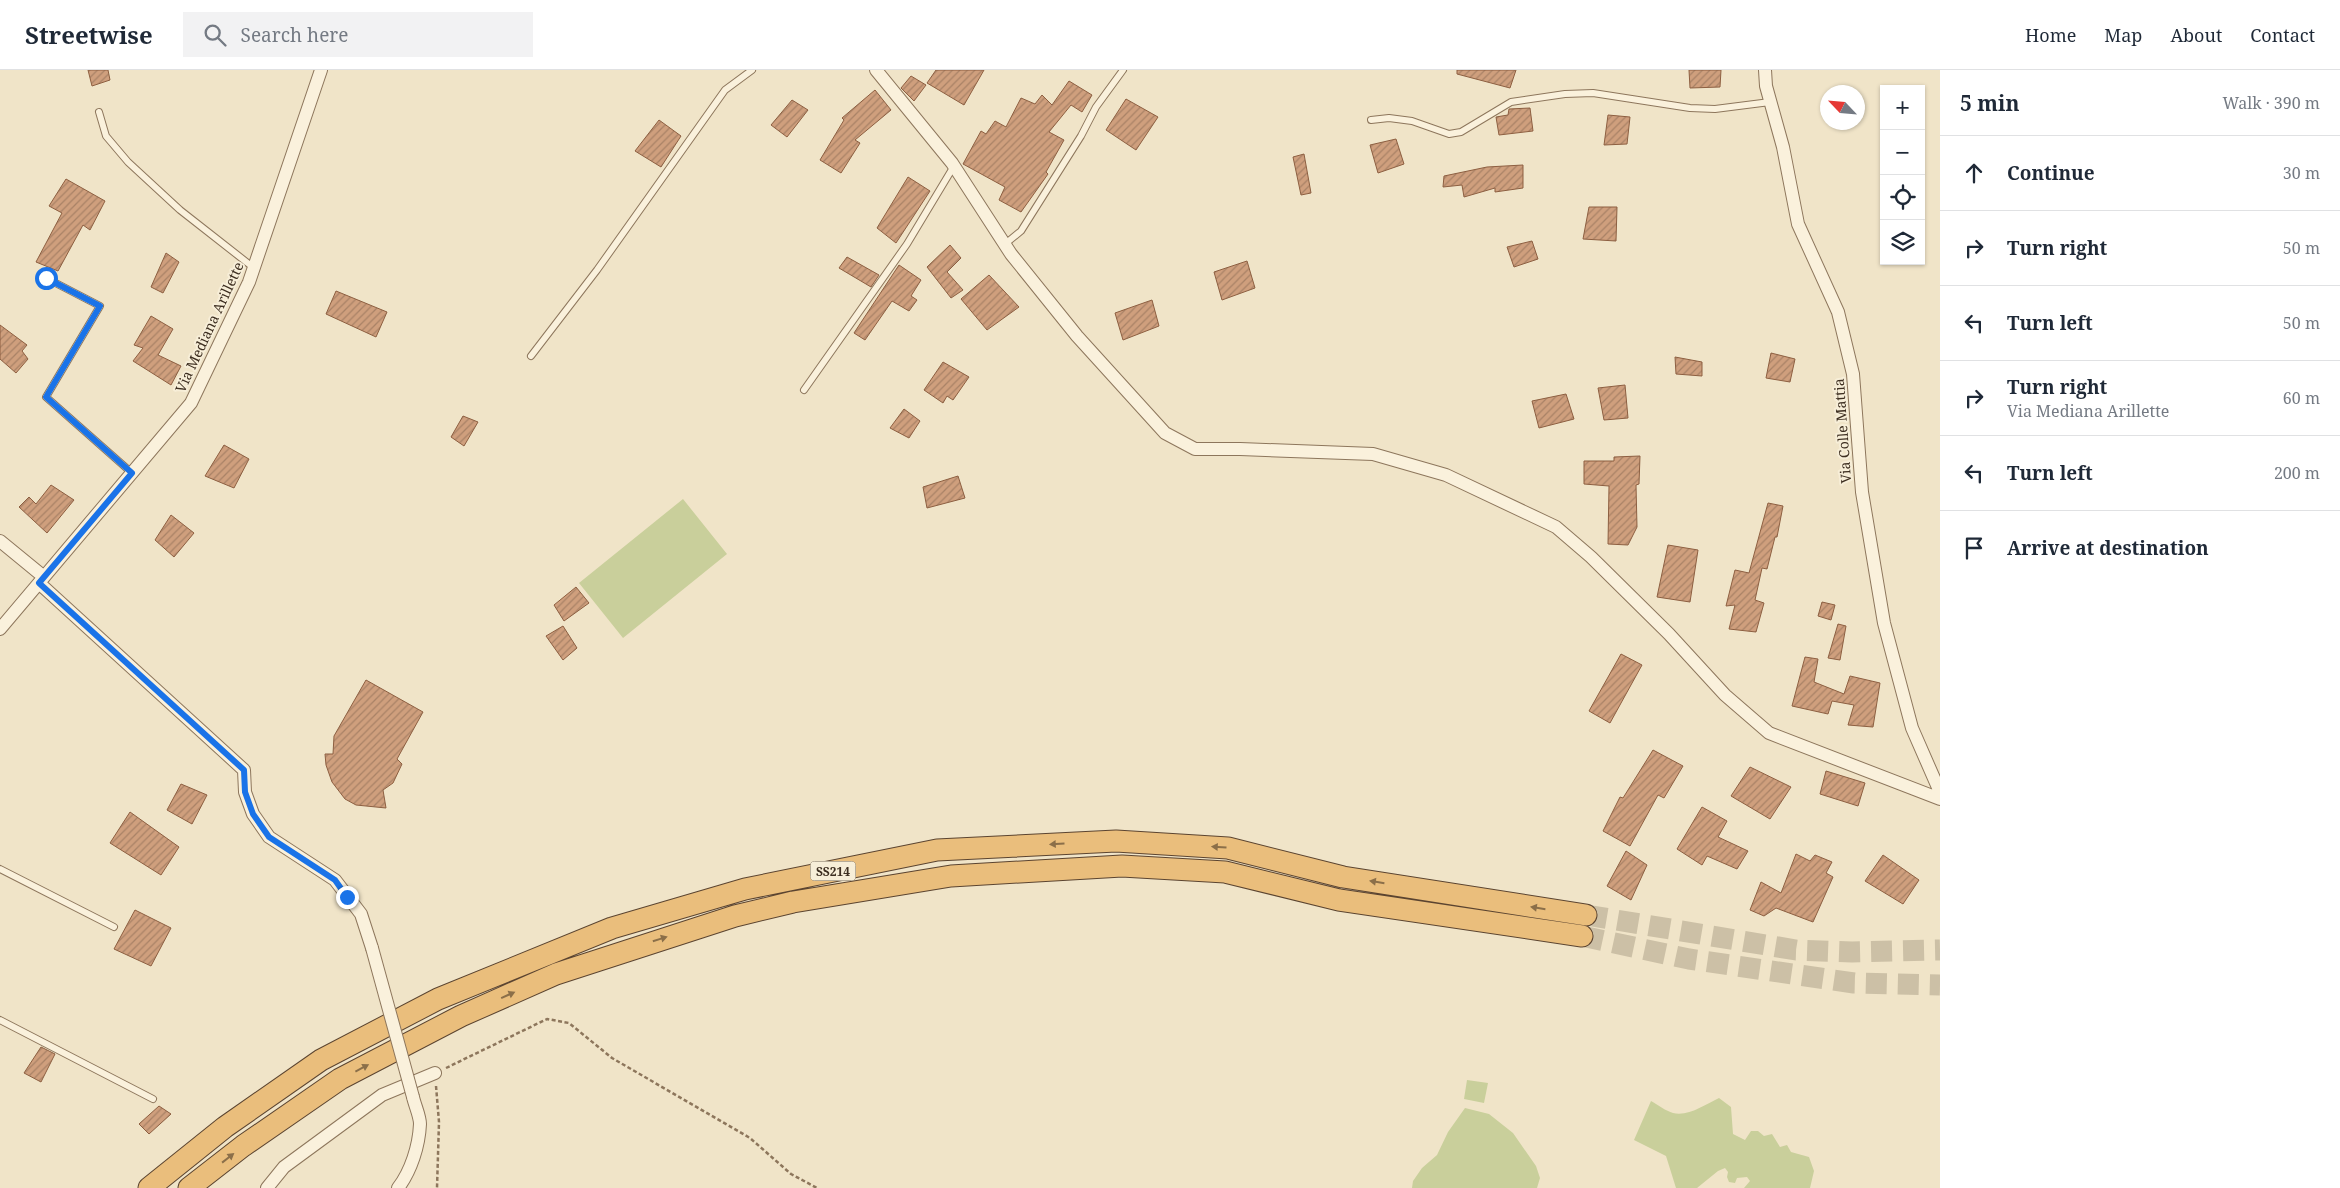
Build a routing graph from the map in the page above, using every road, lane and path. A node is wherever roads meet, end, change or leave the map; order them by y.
1 (321, 70) edge
2 (752, 70) edge
3 (876, 70) edge
4 (1123, 70) edge
5 (1765, 70) edge
6 (1770, 102) junction
7 (99, 112) dead end
8 (1371, 120) dead end
9 (954, 166) junction
10 (1004, 244) junction
11 (254, 268) junction
12 (46, 278) dead end
13 (531, 356) dead end
14 (804, 390) dead end
15 (132, 473) junction
16 (0, 541) edge
17 (42, 580) junction
18 (0, 629) edge
19 (1940, 792) edge
20 (1940, 799) edge
21 (0, 869) edge
22 (1586, 915) tunnel mouth
23 (114, 927) dead end
24 (1582, 936) tunnel mouth
25 (0, 1020) edge
26 (435, 1073) junction
27 (153, 1099) dead end
28 (149, 1188) edge
29 (189, 1188) edge
30 (267, 1188) edge
31 (398, 1188) edge
32 (437, 1188) edge
33 (817, 1188) edge

1 - 11 street, Via Mediana Arillette
2 - 13 lane
3 - 9 street
4 - 10 lane
5 - 6 street, Via Colle Mattia
6 - 8 lane
6 - 19 street, Via Colle Mattia
7 - 11 lane
9 - 10 street
9 - 14 lane
10 - 20 street
11 - 15 street, Via Mediana Arillette
12 - 15 lane
15 - 17 street, Via Mediana Arillette
16 - 17 street
17 - 18 street, Via Mediana Arillette
17 - 31 street, bridge
21 - 23 lane
22 -> 28 highway, SS214
29 -> 24 highway, SS214
25 - 27 lane
26 - 30 street
26 - 32 path
26 - 33 path

